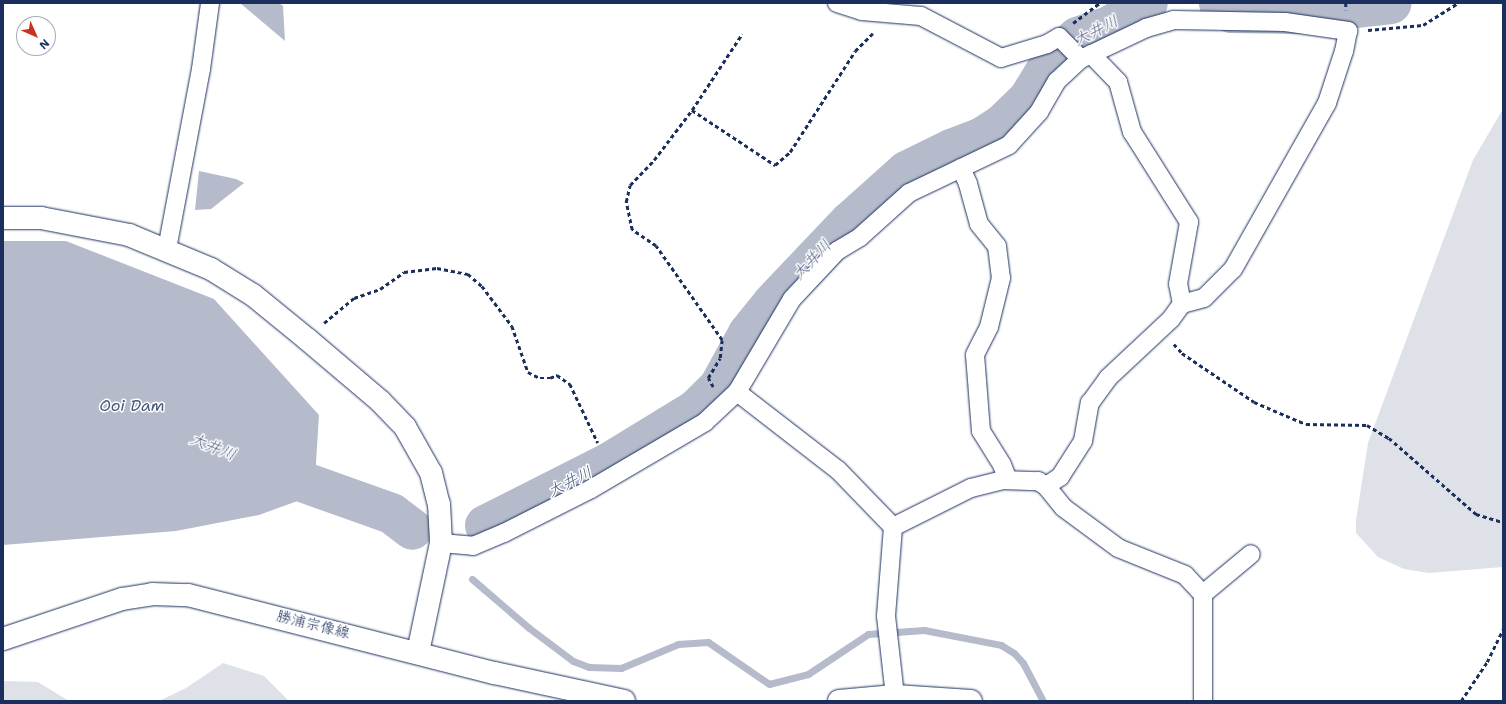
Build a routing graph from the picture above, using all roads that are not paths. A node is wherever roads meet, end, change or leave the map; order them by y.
1 (210, 3) edge
2 (837, 3) edge
3 (1086, 56) junction
4 (961, 168) junction
5 (3, 218) edge
6 (167, 249) junction
7 (1182, 304) junction
8 (737, 392) junction
9 (1008, 480) junction
10 (1046, 486) junction
11 (893, 527) junction
12 (441, 543) junction
13 (1251, 554) dead end
14 (1203, 594) junction
15 (3, 639) edge
16 (418, 652) junction
17 (881, 698) edge
18 (624, 701) edge
19 (839, 701) edge
20 (971, 701) edge
21 (1203, 701) edge

1 - 6 street
2 - 3 street
3 - 4 street
3 - 7 street
3 - 7 street
4 - 8 street
4 - 9 street
5 - 6 main road
6 - 12 main road
7 - 10 street
8 - 11 street
8 - 12 street
9 - 10 street
9 - 11 street
10 - 14 street
11 - 17 street
12 - 16 main road
13 - 14 street
14 - 21 street
15 - 16 main road, 勝浦宗像線
16 - 18 main road, 勝浦宗像線
17 - 19 main road
17 - 20 main road

